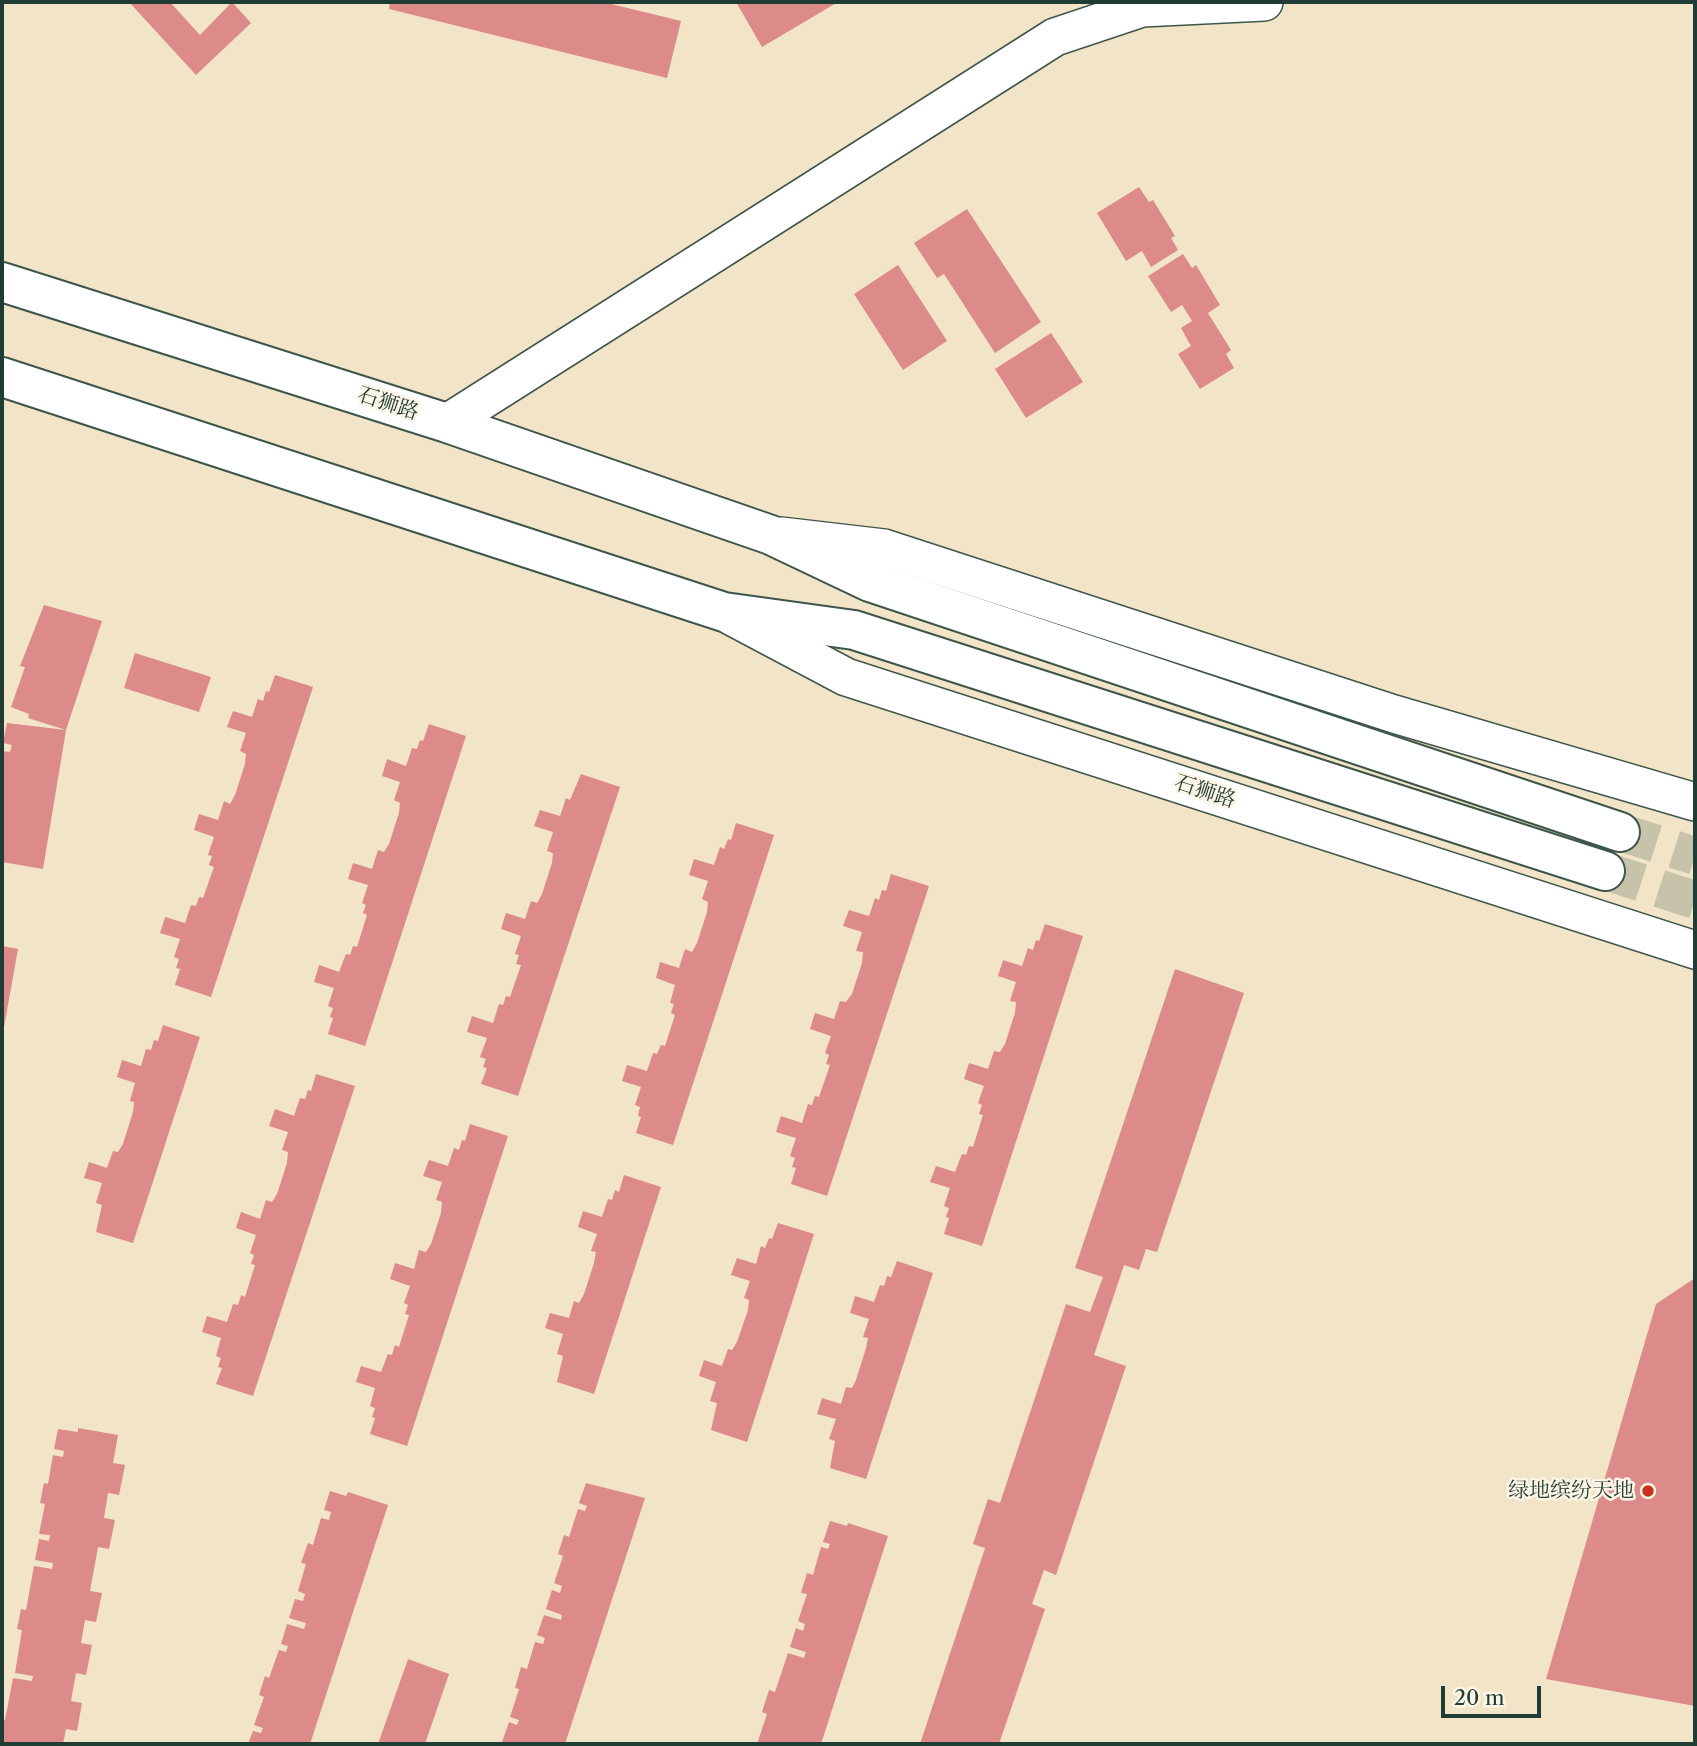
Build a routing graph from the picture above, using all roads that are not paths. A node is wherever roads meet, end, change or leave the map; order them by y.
1 (1264, 2) edge
2 (2, 282) edge
3 (2, 377) edge
4 (447, 423) junction
5 (771, 535) junction
6 (724, 612) junction
7 (1695, 802) edge
8 (1620, 832) tunnel mouth
9 (1605, 871) tunnel mouth
10 (1695, 950) edge

1 - 4 street
2 - 4 main road, 石狮路
3 - 6 main road, 石狮路
4 - 5 main road, 石狮路
5 - 7 street, 石狮路
5 - 8 main road, 石狮路
6 - 9 main road, 石狮路
6 - 10 street, 石狮路

